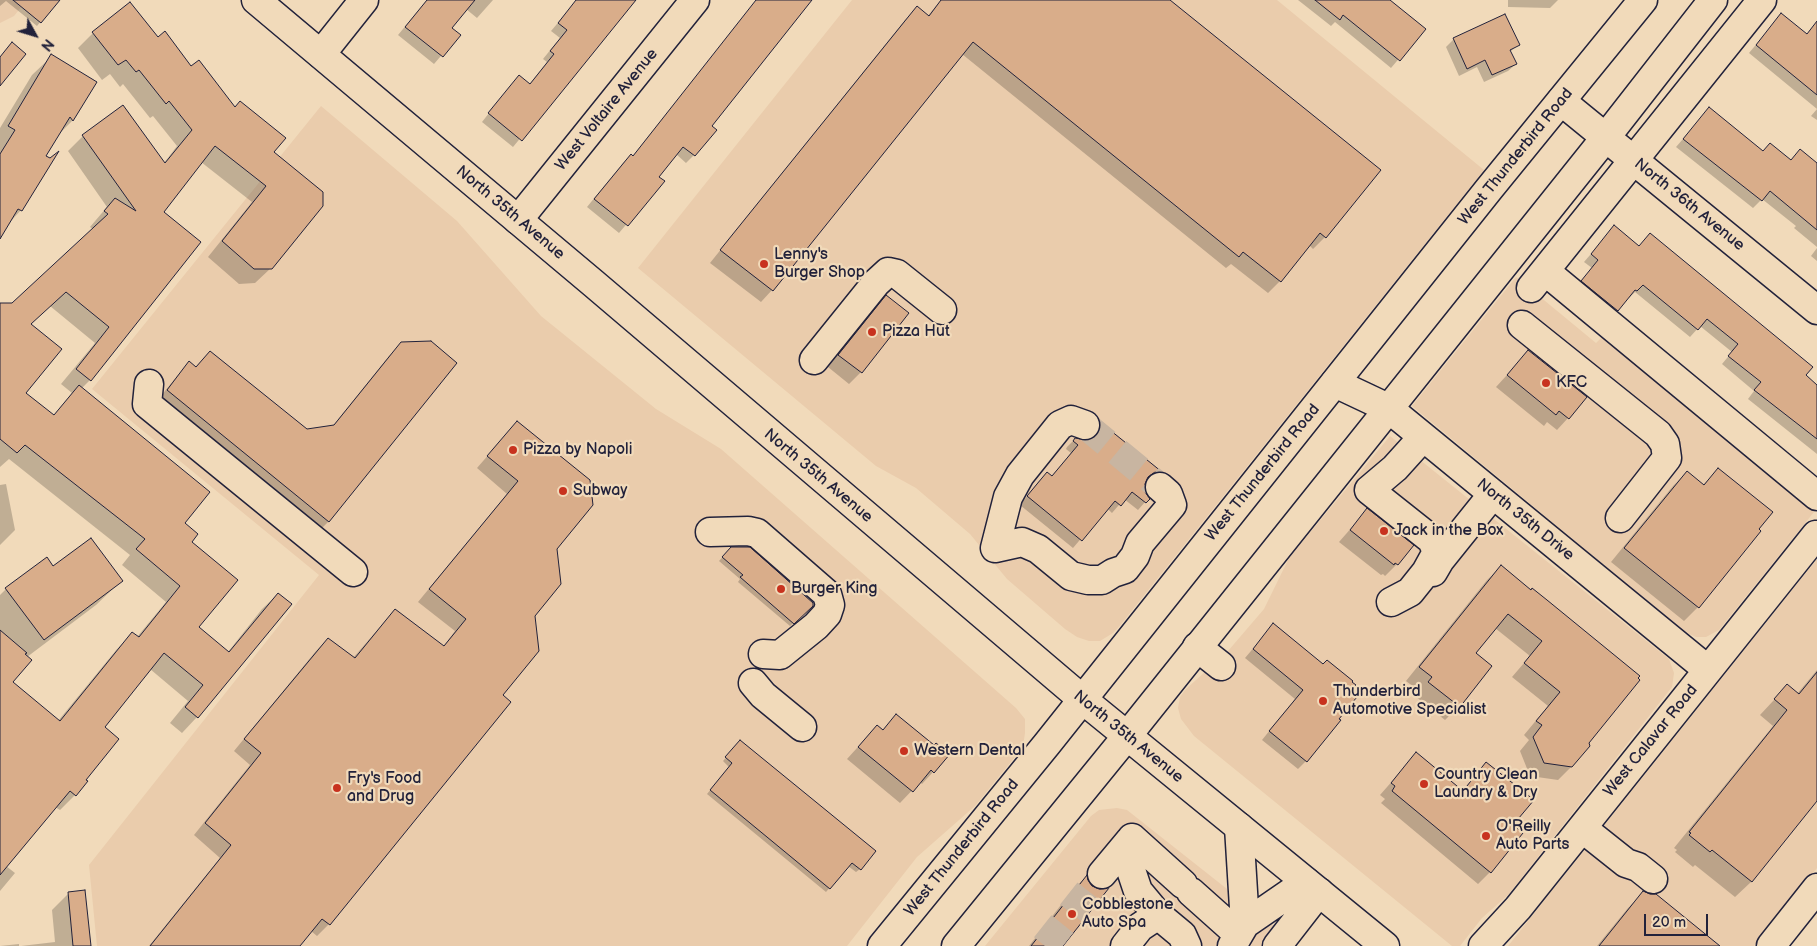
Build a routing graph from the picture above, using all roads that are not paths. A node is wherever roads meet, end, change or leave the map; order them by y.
1 (256, 0) edge
2 (364, 0) edge
3 (695, 0) edge
4 (1643, 0) edge
5 (1713, 0) edge
6 (1762, 0) edge
7 (321, 54) junction
8 (1561, 100) junction
9 (1606, 137) junction
10 (1634, 160) junction
11 (518, 220) junction
12 (942, 310) dead end
13 (1817, 310) edge
14 (1522, 325) dead end
15 (814, 360) dead end
16 (1335, 383) junction
17 (149, 384) dead end
18 (1388, 408) junction
19 (1086, 425) tunnel mouth
20 (1423, 437) junction
21 (1160, 486) tunnel mouth
22 (1493, 494) junction
23 (1817, 496) edge
24 (1620, 518) dead end
25 (710, 532) dead end
26 (1816, 535) dead end
27 (352, 572) dead end
28 (1198, 647) junction
29 (762, 654) dead end
30 (1222, 666) dead end
31 (1708, 670) junction
32 (753, 683) dead end
33 (1082, 700) junction
34 (802, 727) dead end
35 (1127, 736) junction
36 (1239, 827) junction
37 (1582, 828) junction
38 (1132, 838) junction
39 (1102, 874) tunnel mouth
40 (1654, 879) dead end
41 (1312, 887) junction
42 (1817, 888) edge
43 (1158, 916) junction
44 (1238, 935) edge
45 (882, 946) edge
46 (956, 946) edge
47 (1125, 946) edge
48 (1187, 946) edge
49 (1277, 946) edge
50 (1386, 946) edge
51 (1483, 946) edge
52 (1771, 946) edge

1 - 7 main road, North 35th Avenue
2 - 7 main road
3 - 11 main road, West Voltaire Avenue
4 - 8 main road, West Thunderbird Road
5 - 9 main road
6 - 10 main road
7 - 11 main road, North 35th Avenue
8 - 9 main road, North 36th Avenue
8 - 16 main road, West Thunderbird Road
9 - 10 main road, North 36th Avenue
9 - 18 main road
10 - 13 main road, North 36th Avenue
10 - 23 main road
11 - 33 main road, North 35th Avenue
12 - 15 main road
14 - 24 main road
16 - 18 main road, North 35th Drive
16 - 33 main road, West Thunderbird Road
17 - 27 main road
18 - 20 main road, North 35th Drive
18 - 28 main road
19 - 21 main road
20 - 22 main road, North 35th Drive
20 - 22 main road
22 - 31 main road, North 35th Drive
25 - 29 main road
26 - 31 main road, West Calavar Road
28 - 30 main road
28 - 35 main road
31 - 37 main road, West Calavar Road
32 - 34 main road
33 - 35 main road, North 35th Avenue
33 - 45 main road, West Thunderbird Road
35 - 36 main road, North 35th Avenue
35 - 46 main road
36 - 41 main road, North 35th Avenue
36 - 44 main road
37 - 40 main road
37 - 51 main road, West Calavar Road
38 - 39 main road
38 - 43 main road
38 - 44 main road
41 - 44 main road
41 - 49 main road
41 - 50 main road, North 35th Avenue
42 - 52 main road
43 - 47 main road
43 - 48 main road

